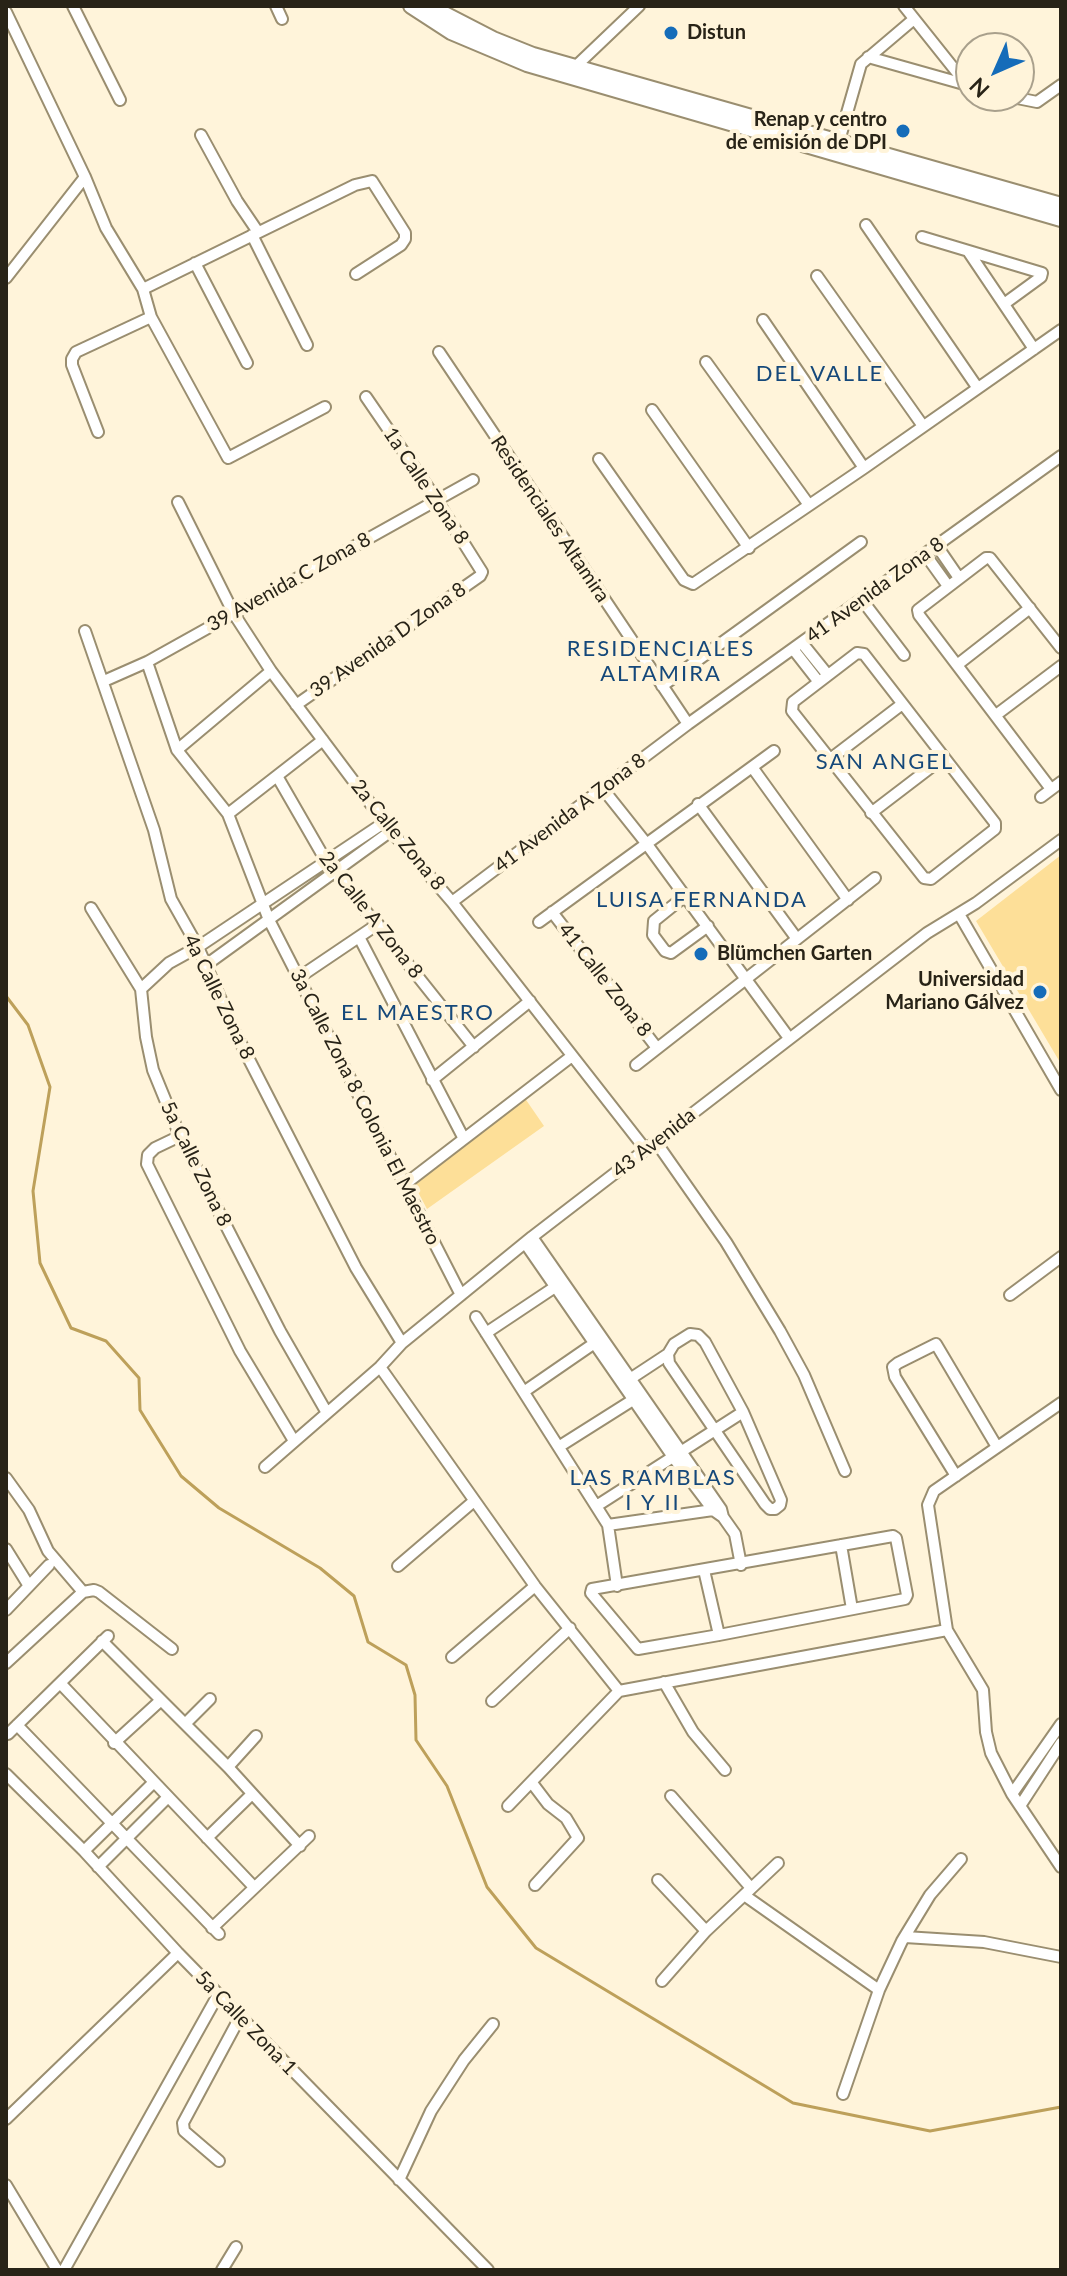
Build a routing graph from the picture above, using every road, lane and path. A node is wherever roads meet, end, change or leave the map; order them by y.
1 (73, 6) edge
2 (276, 6) edge
3 (411, 6) edge
4 (429, 6) edge
5 (639, 6) edge
6 (904, 6) edge
7 (6, 12) edge
8 (282, 19) dead end
9 (914, 19) junction
10 (868, 57) junction
11 (575, 67) junction
12 (955, 68) edge
13 (955, 81) edge
14 (1061, 85) edge
15 (120, 100) dead end
16 (1035, 102) edge
17 (201, 135) dead end
18 (839, 141) junction
19 (85, 177) junction
20 (1061, 205) edge
21 (1061, 219) edge
22 (866, 225) dead end
23 (255, 233) junction
24 (922, 237) dead end
25 (968, 251) junction
26 (195, 263) junction
27 (356, 274) dead end
28 (817, 276) dead end
29 (6, 278) edge
30 (143, 289) junction
31 (1004, 304) junction
32 (151, 317) junction
33 (763, 320) dead end
34 (1061, 330) edge
35 (307, 345) dead end
36 (1034, 349) junction
37 (439, 352) dead end
38 (706, 362) dead end
39 (247, 363) dead end
40 (977, 387) junction
41 (366, 397) dead end
42 (325, 407) dead end
43 (652, 410) dead end
44 (923, 426) junction
45 (98, 432) dead end
46 (1061, 456) edge
47 (599, 459) dead end
48 (864, 468) junction
49 (473, 480) dead end
50 (436, 499) junction
51 (178, 502) dead end
52 (809, 505) junction
53 (861, 542) dead end
54 (937, 546) junction
55 (749, 548) junction
56 (925, 554) junction
57 (480, 576) joint
58 (959, 578) junction
59 (948, 586) junction
60 (862, 600) junction
61 (1030, 608) junction
62 (234, 614) junction
63 (85, 631) dead end
64 (798, 646) junction
65 (1061, 648) edge
66 (904, 655) dead end
67 (147, 662) junction
68 (957, 665) junction
69 (1061, 666) edge
70 (271, 671) junction
71 (822, 678) junction
72 (104, 681) junction
73 (662, 686) junction
74 (296, 705) junction
75 (901, 705) junction
76 (996, 715) junction
77 (688, 724) junction
78 (323, 740) junction
79 (177, 750) junction
80 (774, 751) dead end
81 (943, 758) junction
82 (829, 760) junction
83 (752, 767) junction
84 (277, 776) junction
85 (1061, 782) edge
86 (603, 789) junction
87 (1051, 789) junction
88 (1041, 797) dead end
89 (698, 804) junction
90 (871, 813) junction
91 (228, 814) junction
92 (388, 826) junction
93 (1061, 840) edge
94 (646, 843) junction
95 (326, 861) junction
96 (335, 873) junction
97 (875, 878) dead end
98 (685, 896) junction
99 (848, 900) junction
100 (452, 902) junction
101 (262, 905) junction
102 (91, 908) dead end
103 (552, 912) junction
104 (959, 914) junction
105 (269, 920) junction
106 (539, 922) dead end
107 (378, 924) junction
108 (708, 926) junction
109 (359, 937) junction
110 (797, 939) junction
111 (198, 947) junction
112 (206, 965) junction
113 (298, 978) junction
114 (746, 978) junction
115 (141, 989) junction
116 (530, 1001) junction
117 (789, 1038) junction
118 (474, 1047) junction
119 (657, 1048) junction
120 (572, 1056) junction
121 (636, 1065) dead end
122 (432, 1080) junction
123 (1061, 1090) edge
124 (180, 1136) junction
125 (464, 1139) junction
126 (656, 1142) junction
127 (646, 1150) junction
128 (404, 1185) junction
129 (529, 1240) junction
130 (1061, 1257) edge
131 (559, 1284) junction
132 (461, 1295) junction
133 (1010, 1295) dead end
134 (476, 1317) dead end
135 (486, 1333) junction
136 (597, 1341) junction
137 (402, 1343) junction
138 (668, 1354) junction
139 (380, 1367) junction
140 (630, 1379) junction
141 (525, 1391) junction
142 (637, 1397) junction
143 (1061, 1403) edge
144 (743, 1412) junction
145 (327, 1413) junction
146 (715, 1430) junction
147 (294, 1441) junction
148 (560, 1446) junction
149 (997, 1447) junction
150 (677, 1454) junction
151 (265, 1467) dead end
152 (845, 1471) dead end
153 (956, 1476) junction
154 (6, 1478) edge
155 (474, 1501) junction
156 (598, 1505) junction
157 (713, 1510) junction
158 (723, 1517) junction
159 (608, 1525) junction
160 (841, 1545) junction
161 (6, 1549) edge
162 (49, 1565) dead end
163 (741, 1565) junction
164 (398, 1566) dead end
165 (704, 1570) junction
166 (29, 1586) junction
167 (535, 1586) junction
168 (617, 1586) junction
169 (83, 1592) junction
170 (852, 1609) junction
171 (6, 1610) edge
172 (570, 1628) junction
173 (947, 1630) junction
174 (719, 1635) junction
175 (172, 1649) dead end
176 (452, 1657) dead end
177 (6, 1663) edge
178 (664, 1682) junction
179 (61, 1684) junction
180 (619, 1691) junction
181 (210, 1699) dead end
182 (160, 1701) junction
183 (492, 1701) dead end
184 (185, 1724) junction
185 (1061, 1724) edge
186 (17, 1725) junction
187 (8, 1734) edge
188 (256, 1736) dead end
189 (114, 1743) junction
190 (1061, 1743) edge
191 (228, 1767) junction
192 (725, 1770) dead end
193 (6, 1774) edge
194 (153, 1783) junction
195 (532, 1783) junction
196 (252, 1794) junction
197 (1012, 1794) junction
198 (671, 1796) dead end
199 (167, 1798) junction
200 (508, 1806) dead end
201 (1020, 1806) junction
202 (111, 1824) junction
203 (309, 1836) dead end
204 (125, 1838) junction
205 (207, 1838) junction
206 (300, 1846) junction
207 (84, 1851) junction
208 (961, 1859) dead end
209 (778, 1863) dead end
210 (98, 1867) junction
211 (1061, 1867) edge
212 (658, 1880) dead end
213 (535, 1885) dead end
214 (254, 1887) junction
215 (747, 1891) junction
216 (706, 1931) junction
217 (905, 1937) junction
218 (178, 1953) junction
219 (1061, 1957) edge
220 (662, 1981) dead end
221 (879, 1990) junction
222 (218, 1995) junction
223 (240, 2017) junction
224 (493, 2024) dead end
225 (843, 2094) dead end
226 (6, 2119) edge
227 (219, 2161) dead end
228 (399, 2180) junction
229 (6, 2185) edge
230 (236, 2247) dead end
231 (57, 2270) edge
232 (64, 2270) edge
233 (222, 2270) edge
234 (488, 2270) edge

1 - 15 street
2 - 8 street
3 - 21 highway
4 - 11 highway
5 - 11 street
6 - 9 street
7 - 19 street
9 - 10 street
9 - 12 street
10 - 13 street
10 - 18 street
11 - 18 highway
14 - 16 street
17 - 23 street
18 - 20 highway
19 - 29 street
19 - 30 street
22 - 40 street
23 - 26 street
23 - 27 street
23 - 35 street
24 - 25 street
25 - 31 street
25 - 31 street
26 - 30 street
26 - 39 street
28 - 44 street
30 - 32 street
31 - 36 street
32 - 42 street
32 - 45 street
33 - 48 street
34 - 36 street
36 - 40 street
37 - 73 street, Residenciales Altamira
38 - 52 street
40 - 44 street
41 - 50 street, 1a Calle Zona 8
43 - 55 street
44 - 48 street
46 - 54 street, 41 Avenida Zona 8
47 - 55 street
48 - 52 street
49 - 50 street, 39 Avenida C Zona 8
50 - 57 street, 1a Calle Zona 8
50 - 62 street, 39 Avenida C Zona 8
51 - 62 street, 2a Calle Zona 8
52 - 55 street
53 - 73 street
54 - 56 street, 41 Avenida Zona 8
54 - 58 street
56 - 59 street
56 - 60 street, 41 Avenida Zona 8
57 - 74 street, 39 Avenida D Zona 8
58 - 59 street
58 - 61 street
59 - 68 street
60 - 64 street, 41 Avenida Zona 8
60 - 66 street
61 - 65 street
61 - 68 street
62 - 67 street, 39 Avenida C Zona 8
62 - 70 street, 2a Calle Zona 8
63 - 72 street, 4a Calle Zona 8
64 - 71 street
64 - 77 street, 41 Avenida Zona 8
67 - 72 street, 39 Avenida C Zona 8
67 - 79 street, 3a Calle Zona 8 Colonia El Maestro
68 - 76 street
69 - 76 street
70 - 74 street, 2a Calle Zona 8
70 - 79 street
71 - 75 street
71 - 82 street
72 - 111 street, 4a Calle Zona 8
73 - 77 street, Residenciales Altamira
74 - 78 street, 2a Calle Zona 8
75 - 81 street
75 - 82 street
76 - 87 street
77 - 86 street, 41 Avenida A Zona 8
78 - 84 street
78 - 92 street, 2a Calle Zona 8
79 - 91 street, 3a Calle Zona 8 Colonia El Maestro
80 - 83 street
81 - 90 street
81 - 90 street
82 - 90 street
83 - 89 street
83 - 99 street
84 - 91 street
84 - 95 street, 2a Calle A Zona 8
85 - 87 street
86 - 94 street
86 - 100 street, 41 Avenida A Zona 8
87 - 88 street
89 - 94 street
89 - 110 street
91 - 101 street, 3a Calle Zona 8 Colonia El Maestro
92 - 95 street
92 - 96 street
92 - 100 street, 2a Calle Zona 8
93 - 104 street, 43 Avenida
94 - 98 street
94 - 103 street
95 - 96 street, 2a Calle A Zona 8
95 - 101 street
96 - 105 street
96 - 107 street, 2a Calle A Zona 8
97 - 99 street
98 - 108 street
98 - 108 street
99 - 110 street
100 - 116 street, 2a Calle Zona 8
101 - 105 street, 3a Calle Zona 8 Colonia El Maestro
101 - 111 street
102 - 115 street, 5a Calle Zona 8
103 - 106 street
103 - 119 street, 41 Calle Zona 8
104 - 117 street, 43 Avenida
104 - 123 street
105 - 112 street
105 - 113 street, 3a Calle Zona 8 Colonia El Maestro
107 - 109 street
107 - 118 street, 2a Calle A Zona 8
108 - 114 street
109 - 113 street
109 - 122 street
110 - 114 street
111 - 112 street, 4a Calle Zona 8
111 - 115 street
112 - 137 street, 4a Calle Zona 8
113 - 128 street, 3a Calle Zona 8 Colonia El Maestro
114 - 117 street
114 - 119 street
115 - 124 street, 5a Calle Zona 8
116 - 118 street
116 - 120 street, 2a Calle Zona 8
117 - 126 street, 43 Avenida
118 - 122 street
119 - 121 street
120 - 125 street
120 - 127 street, 2a Calle Zona 8
122 - 125 street
124 - 145 street, 5a Calle Zona 8
124 - 147 street
125 - 128 street
126 - 127 street, 43 Avenida
126 - 152 street
127 - 129 street, 43 Avenida
128 - 132 street, 3a Calle Zona 8 Colonia El Maestro
129 - 131 street
129 - 132 street, 43 Avenida
130 - 133 street
131 - 135 street
131 - 136 street
132 - 137 street, 43 Avenida
134 - 135 street
135 - 141 street
136 - 140 street
136 - 141 street
136 - 142 street
137 - 139 street, 43 Avenida
138 - 140 street
138 - 144 street
138 - 146 street
139 - 145 street, 43 Avenida
139 - 155 street
140 - 142 street
141 - 148 street
142 - 148 street
142 - 150 street
143 - 149 street
144 - 146 street
144 - 146 street
145 - 147 street, 43 Avenida
146 - 150 street
147 - 151 street, 43 Avenida
148 - 156 street
149 - 153 street
149 - 153 street
150 - 156 street
150 - 157 street
150 - 158 street
153 - 173 street
154 - 169 street
155 - 164 street
155 - 167 street
156 - 159 street
157 - 158 street
157 - 159 street
158 - 163 street
159 - 168 street
160 - 163 street
160 - 170 street
160 - 170 street
161 - 166 street
162 - 166 street
163 - 165 street
165 - 168 street
165 - 174 street
166 - 171 street
167 - 172 street
167 - 176 street
168 - 174 street
169 - 175 street
169 - 177 street
170 - 174 street
172 - 180 street
172 - 183 street
173 - 178 street
173 - 197 street
178 - 180 street
178 - 192 street
179 - 182 street
179 - 186 street
179 - 189 street
180 - 195 street
181 - 184 street
182 - 184 street
182 - 189 street
184 - 191 street
185 - 197 street
186 - 187 street
186 - 202 street
188 - 191 street
189 - 194 street
190 - 201 street
191 - 196 street
193 - 207 street, 5a Calle Zona 1
194 - 199 street
194 - 202 street
195 - 200 street
195 - 213 street
196 - 205 street
196 - 206 street
197 - 201 street
198 - 215 street
199 - 204 street
199 - 205 street
201 - 211 street
202 - 204 street
202 - 207 street
203 - 206 street
204 - 210 street
204 - 214 street
205 - 214 street
206 - 214 street
207 - 210 street, 5a Calle Zona 1
208 - 217 street
209 - 215 street
210 - 218 street, 5a Calle Zona 1
212 - 216 street
215 - 216 street
215 - 221 street
216 - 220 street
217 - 219 street
217 - 221 street
218 - 222 street, 5a Calle Zona 1
218 - 226 street
221 - 225 street
222 - 223 street, 5a Calle Zona 1
222 - 232 street
223 - 227 street
223 - 228 street, 5a Calle Zona 1
224 - 228 street
228 - 234 street, 5a Calle Zona 1
229 - 231 street
230 - 233 street

